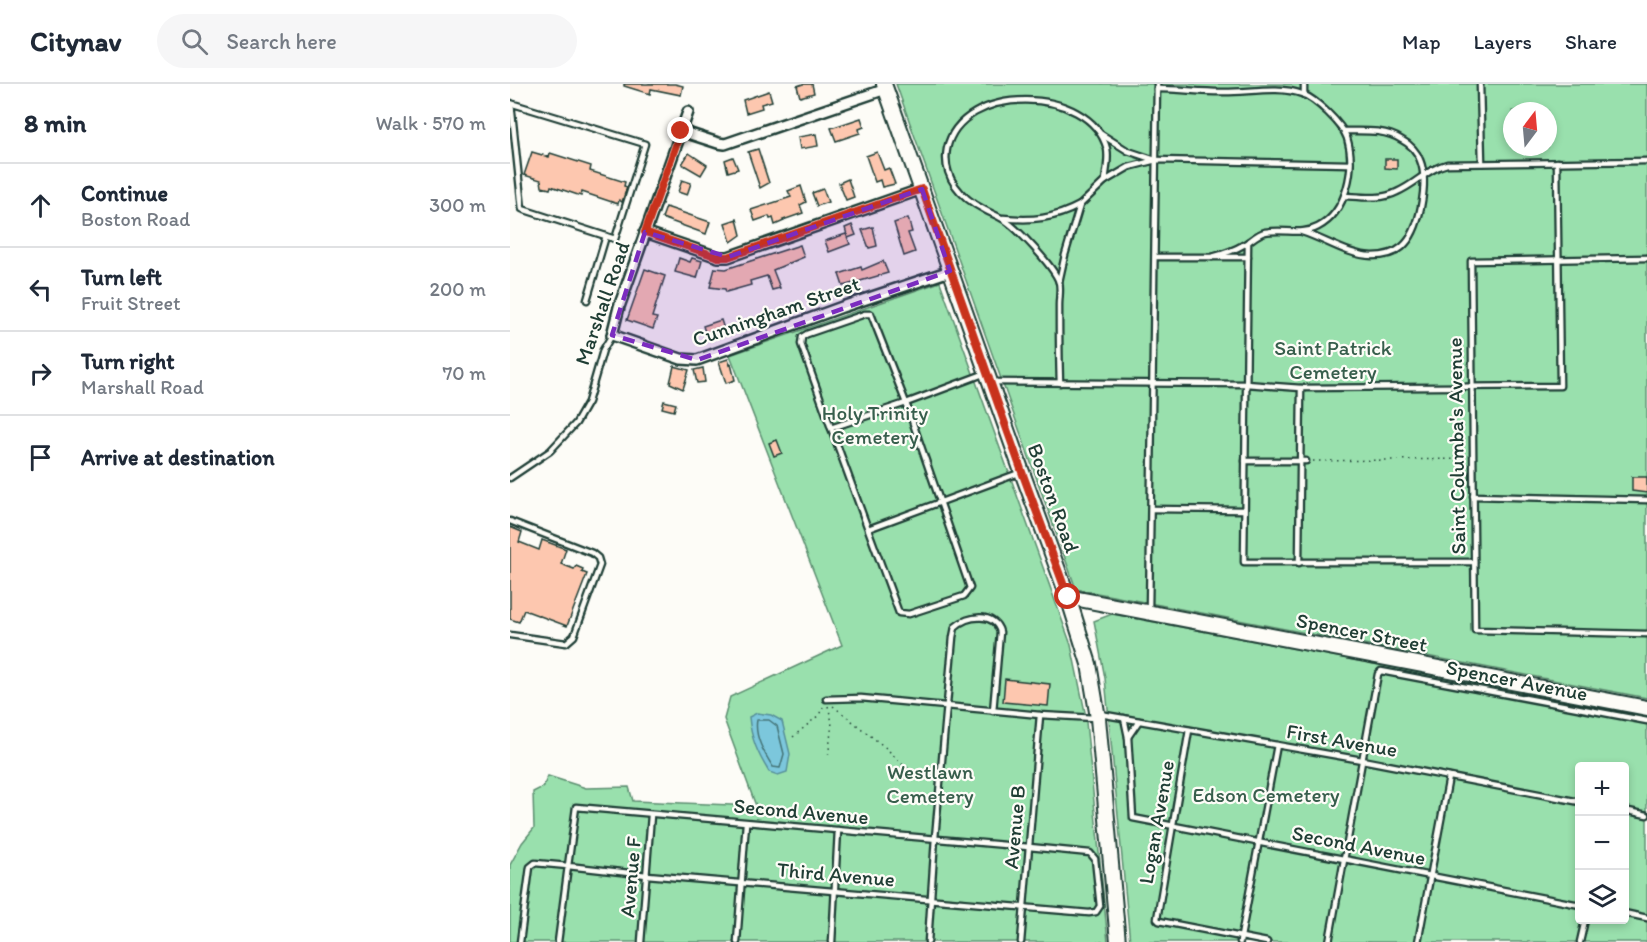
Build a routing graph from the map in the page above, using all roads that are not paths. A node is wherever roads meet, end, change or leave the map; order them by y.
1 (1304, 84) edge
2 (1480, 84) edge
3 (885, 86) edge
4 (1157, 86) edge
5 (1184, 87) edge
6 (1304, 94) junction
7 (511, 103) edge
8 (688, 112) dead end
9 (681, 131) junction
10 (1344, 131) junction
11 (1101, 134) junction
12 (1156, 160) junction
13 (1647, 161) edge
14 (1557, 162) junction
15 (1482, 163) junction
16 (1349, 164) junction
17 (1423, 175) junction
18 (1105, 181) junction
19 (922, 189) junction
20 (1345, 196) junction
21 (1080, 205) junction
22 (1003, 218) junction
23 (645, 232) junction
24 (1302, 232) junction
25 (606, 236) junction
26 (1248, 242) junction
27 (1155, 257) junction
28 (1212, 257) junction
29 (1248, 257) junction
30 (1647, 258) edge
31 (1558, 259) junction
32 (950, 271) junction
33 (1059, 282) junction
34 (587, 300) dead end
35 (612, 335) junction
36 (988, 378) junction
37 (1060, 382) junction
38 (1153, 383) junction
39 (1246, 384) junction
40 (1471, 387) junction
41 (1302, 388) junction
42 (906, 403) junction
43 (831, 428) junction
44 (1245, 461) junction
45 (1303, 461) junction
46 (1022, 472) junction
47 (510, 478) edge
48 (1473, 496) junction
49 (1647, 500) edge
50 (940, 504) junction
51 (1151, 509) junction
52 (1244, 510) junction
53 (510, 521) edge
54 (868, 530) junction
55 (1474, 562) junction
56 (1299, 563) junction
57 (1068, 597) junction
58 (1149, 613) junction
59 (1647, 634) edge
60 (510, 635) edge
61 (826, 699) road end
62 (947, 706) junction
63 (1647, 708) edge
64 (993, 711) junction
65 (1040, 715) junction
66 (1098, 716) junction
67 (1124, 718) junction
68 (1139, 721) junction
69 (1647, 721) edge
70 (1189, 730) junction
71 (1128, 736) junction
72 (1277, 745) junction
73 (1362, 760) junction
74 (1449, 777) junction
75 (1575, 801) edge
76 (1629, 811) edge
77 (651, 815) junction
78 (1647, 815) edge
79 (746, 823) junction
80 (1173, 825) junction
81 (838, 830) junction
82 (935, 838) junction
83 (1259, 842) junction
84 (1029, 847) junction
85 (1344, 859) junction
86 (568, 866) junction
87 (647, 875) junction
88 (1430, 875) junction
89 (741, 883) junction
90 (836, 890) junction
91 (932, 899) junction
92 (1575, 904) edge
93 (1023, 906) junction
94 (1099, 909) joint
95 (1629, 915) edge
96 (1647, 918) edge
97 (1584, 924) edge
98 (1241, 939) edge
99 (520, 942) edge
100 (558, 942) edge
101 (641, 942) edge
102 (737, 942) edge
103 (832, 942) edge
104 (928, 942) edge
105 (1021, 942) edge
106 (1118, 942) edge
107 (1267, 942) edge
108 (1329, 942) edge
109 (1418, 942) edge
110 (1580, 942) edge

1 - 6 lane
2 - 15 lane
3 - 9 street
3 - 19 main road, Boston Road
4 - 5 lane
4 - 12 lane
5 - 6 lane
6 - 10 lane
7 - 25 lane
7 - 25 lane
8 - 9 street, Marshall Road
9 - 23 street, Marshall Road
10 - 16 lane
10 - 17 lane
11 - 12 lane
11 - 18 lane
11 - 22 lane
12 - 16 lane
12 - 18 lane
12 - 27 lane
13 - 14 lane
14 - 15 lane
14 - 31 lane
15 - 17 lane
16 - 20 lane
17 - 20 lane
17 - 24 lane
18 - 21 lane
19 - 23 street
19 - 32 main road, Boston Road
20 - 24 lane
21 - 22 lane
21 - 33 lane
22 - 33 lane
23 - 35 street, Marshall Road
24 - 26 lane
25 - 34 lane
26 - 28 lane
26 - 29 lane
27 - 28 lane
27 - 38 lane
28 - 29 lane
29 - 39 lane
30 - 31 lane
31 - 40 lane, Saint Columba's Avenue
31 - 40 lane
32 - 35 street, Cunningham Street
32 - 36 main road, Boston Road
33 - 37 lane
35 - 47 lane, Marshall Road
36 - 37 lane
36 - 42 lane
36 - 46 main road, Boston Road
37 - 38 lane
38 - 39 lane
38 - 51 lane
39 - 41 lane
39 - 44 lane
40 - 41 lane
40 - 48 lane, Saint Columba's Avenue
41 - 45 lane
42 - 43 lane
42 - 43 lane
42 - 50 lane
43 - 54 lane
44 - 45 lane
44 - 52 lane
45 - 56 lane
46 - 50 lane
46 - 57 main road, Boston Road
48 - 49 lane
48 - 55 lane, Saint Columba's Avenue
50 - 54 lane
50 - 54 lane
51 - 52 lane
51 - 58 lane
52 - 56 lane
53 - 60 lane
55 - 56 lane
55 - 59 lane, Saint Columba's Avenue
57 - 58 main road, Spencer Street
57 - 66 main road, Boston Road
58 - 63 main road, Spencer Street
61 - 62 lane, First Avenue
62 - 64 lane, First Avenue
62 - 64 lane
62 - 82 lane
64 - 65 lane, First Avenue
65 - 66 lane, First Avenue
65 - 84 lane, Avenue B
66 - 67 lane, First Avenue
66 - 106 main road, Boston Road
67 - 68 lane, First Avenue
67 - 71 lane
68 - 70 lane, First Avenue
68 - 71 lane
69 - 73 lane, Spencer Avenue
70 - 72 lane, First Avenue
70 - 80 lane, Logan Avenue
71 - 80 lane, Second Avenue
72 - 73 lane, First Avenue
72 - 83 lane
73 - 74 lane, First Avenue
73 - 85 lane
74 - 75 lane, First Avenue
74 - 88 lane
76 - 78 lane
77 - 79 lane, Second Avenue
77 - 86 lane, Second Avenue
77 - 87 lane, Avenue F
79 - 81 lane, Second Avenue
79 - 89 lane
80 - 83 lane, Second Avenue
80 - 98 lane, Logan Avenue
81 - 82 lane, Second Avenue
81 - 90 lane
82 - 84 lane, Second Avenue
82 - 91 lane
83 - 85 lane, Second Avenue
83 - 98 lane
84 - 93 lane, Avenue B
84 - 94 lane, Second Avenue
85 - 88 lane, Second Avenue
85 - 108 lane
86 - 87 lane, Third Avenue
86 - 99 lane, Third Avenue
86 - 100 lane
87 - 89 lane, Third Avenue
87 - 101 lane, Avenue F
88 - 92 lane, Second Avenue
88 - 109 lane
89 - 90 lane, Third Avenue
89 - 102 lane
90 - 91 lane, Third Avenue
90 - 103 lane
91 - 93 lane, Third Avenue
91 - 104 lane
93 - 94 lane, Third Avenue
93 - 105 lane, Avenue B
95 - 96 lane
97 - 110 lane
98 - 107 lane

